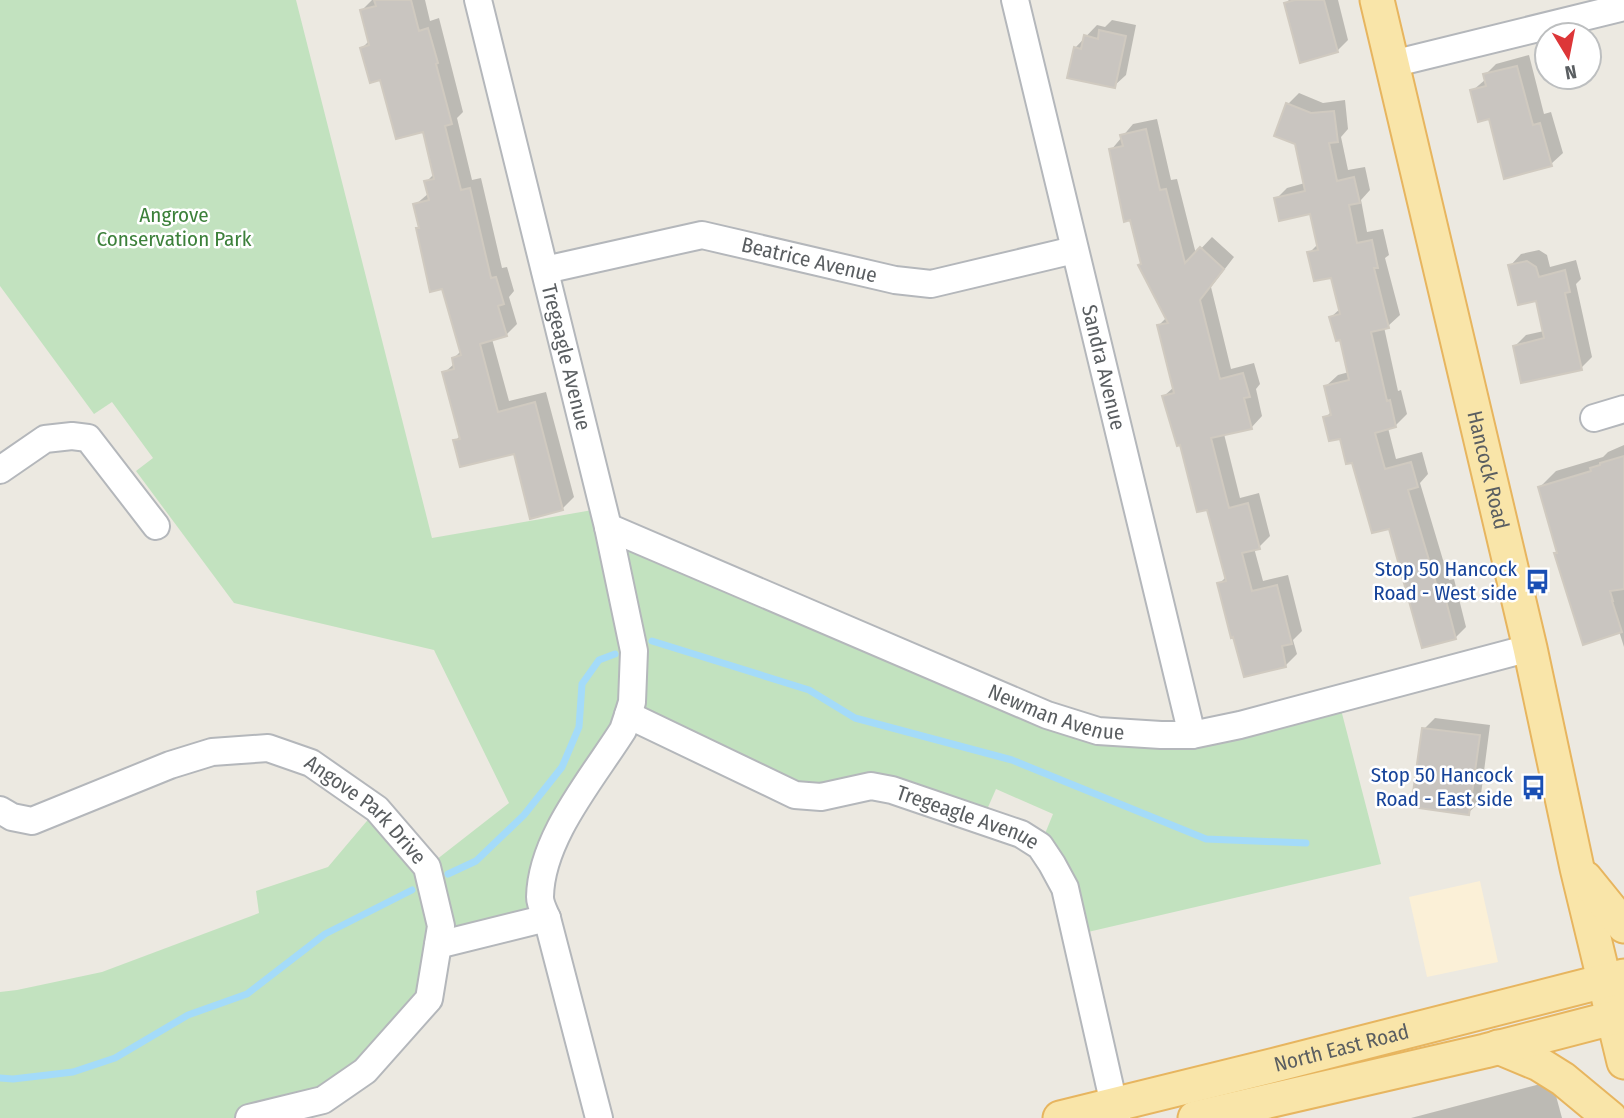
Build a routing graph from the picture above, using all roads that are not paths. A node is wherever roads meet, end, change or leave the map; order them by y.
1 (478, 0) edge
2 (1015, 0) edge
3 (1377, 0) edge
4 (1624, 6) edge
5 (1392, 64) junction
6 (1074, 250) junction
7 (545, 270) junction
8 (1624, 409) edge
9 (1594, 418) dead end
10 (0, 470) edge
11 (156, 526) dead end
12 (608, 527) junction
13 (1530, 648) junction
14 (628, 715) junction
15 (1192, 735) junction
16 (4, 817) edge
17 (1577, 868) junction
18 (547, 918) junction
19 (1624, 926) edge
20 (438, 945) junction
21 (1614, 979) edge
22 (1619, 1016) edge
23 (1498, 1047) junction
24 (1624, 1062) edge
25 (1279, 1064) junction
26 (1290, 1107) edge
27 (1115, 1111) edge
28 (249, 1118) edge
29 (599, 1118) edge
30 (1060, 1118) edge
31 (1195, 1118) edge
32 (1610, 1118) edge

1 - 7 street, Tregeagle Avenue
2 - 6 street, Sandra Avenue
3 - 5 main road, Hancock Road
4 - 5 street
5 - 13 main road, Hancock Road
6 - 7 street, Beatrice Avenue
6 - 15 street, Sandra Avenue
7 - 12 street, Tregeagle Avenue
8 - 9 street
10 - 11 street
12 - 14 street, Tregeagle Avenue
12 - 15 street, Newman Avenue
13 - 15 street, Newman Avenue
13 - 17 main road, Hancock Road
14 - 18 street, Tregeagle Avenue
14 - 27 street, Tregeagle Avenue
16 - 20 street, Angove Park Drive
17 - 19 main road
17 - 21 main road, Hancock Road
18 - 20 street
18 - 29 street, Tregeagle Avenue
20 - 28 street, Angove Park Drive
21 - 22 main road, Hancock Road
21 - 25 main road, North East Road
22 - 23 main road, North East Road
22 - 24 main road, Hancock Road
23 - 26 main road, North East Road
23 - 32 main road
25 - 26 street
25 - 27 main road, North East Road
26 - 31 main road, North East Road
27 - 30 main road, North East Road

